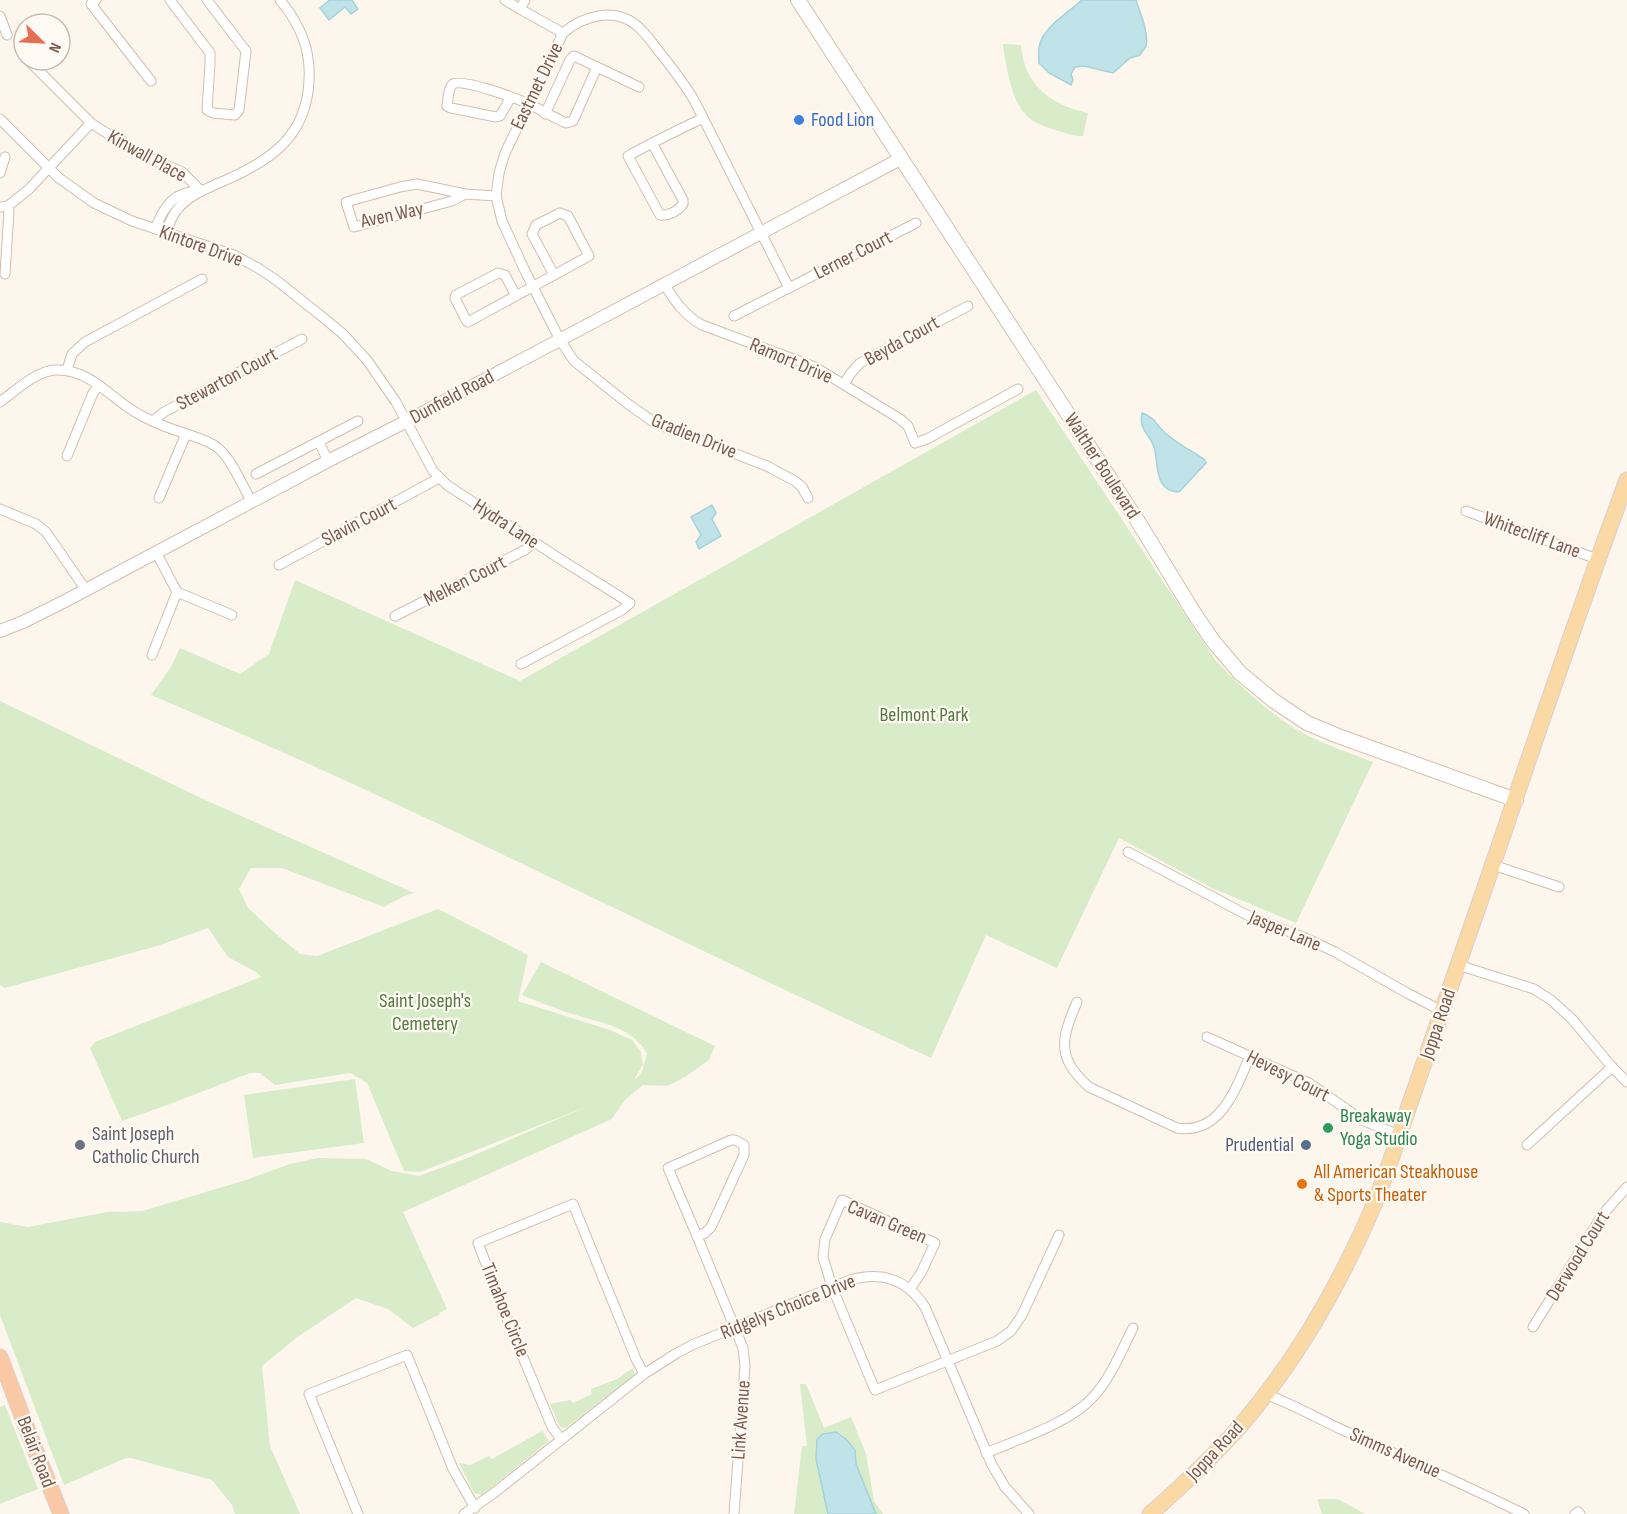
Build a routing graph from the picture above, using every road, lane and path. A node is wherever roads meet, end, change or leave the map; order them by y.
1 (170, 0) edge
2 (207, 0) edge
3 (505, 0) edge
4 (798, 0) edge
5 (284, 1) edge
6 (94, 2) edge
7 (522, 4) edge
8 (0, 16) edge
9 (563, 33) junction
10 (7, 35) dead end
11 (597, 67) junction
12 (40, 72) edge
13 (151, 81) dead end
14 (639, 87) dead end
15 (511, 97) junction
16 (528, 104) junction
17 (545, 114) junction
18 (703, 118) junction
19 (0, 119) edge
20 (91, 123) junction
21 (652, 143) junction
22 (5, 157) dead end
23 (902, 158) junction
24 (49, 169) junction
25 (0, 173) edge
26 (201, 191) junction
27 (465, 194) junction
28 (496, 196) junction
29 (4, 206) edge
30 (916, 223) dead end
31 (155, 229) junction
32 (166, 232) junction
33 (761, 233) junction
34 (5, 274) dead end
35 (554, 275) junction
36 (202, 279) dead end
37 (664, 284) junction
38 (533, 287) junction
39 (789, 288) junction
40 (516, 296) junction
41 (968, 306) dead end
42 (734, 316) dead end
43 (302, 339) dead end
44 (560, 340) junction
45 (67, 370) junction
46 (844, 384) junction
47 (99, 385) junction
48 (1018, 389) dead end
49 (0, 402) edge
50 (153, 421) junction
51 (358, 421) dead end
52 (407, 421) junction
53 (186, 434) junction
54 (319, 441) junction
55 (67, 456) dead end
56 (328, 460) junction
57 (256, 474) dead end
58 (439, 478) junction
59 (1627, 480) edge
60 (159, 498) dead end
61 (808, 498) dead end
62 (252, 502) junction
63 (0, 509) edge
64 (1466, 511) dead end
65 (534, 542) junction
66 (156, 552) junction
67 (1597, 559) junction
68 (279, 565) dead end
69 (86, 590) junction
70 (177, 591) junction
71 (232, 615) dead end
72 (395, 616) dead end
73 (0, 631) edge
74 (152, 655) dead end
75 (520, 664) dead end
76 (1516, 800) junction
77 (1128, 852) dead end
78 (1493, 865) junction
79 (1559, 886) dead end
80 (1458, 965) junction
81 (1077, 1002) dead end
82 (1442, 1011) junction
83 (1207, 1037) dead end
84 (1250, 1056) junction
85 (1612, 1067) junction
86 (1627, 1082) edge
87 (1399, 1136) junction
88 (1527, 1145) dead end
89 (1627, 1187) edge
90 (1059, 1235) dead end
91 (697, 1236) junction
92 (832, 1287) junction
93 (910, 1289) junction
94 (1533, 1327) dead end
95 (735, 1328) junction
96 (1133, 1328) dead end
97 (0, 1357) edge
98 (948, 1361) junction
99 (644, 1374) junction
100 (1265, 1394) junction
101 (561, 1439) junction
102 (986, 1452) junction
103 (475, 1508) junction
104 (61, 1514) edge
105 (358, 1514) edge
106 (464, 1514) edge
107 (734, 1514) edge
108 (1029, 1514) edge
109 (1150, 1514) edge
110 (1524, 1514) edge
111 (1575, 1514) edge
112 (1580, 1514) edge

1 - 2 street
3 - 7 street
4 - 23 main road, Walther Boulevard
5 - 26 street
6 - 13 street
7 - 9 street
8 - 10 street
9 - 16 street, Eastmet Drive
9 - 18 street, Eastmet Drive
11 - 14 street
11 - 17 street
11 - 17 street
12 - 20 street, Kinwall Place
15 - 15 street
15 - 16 street
16 - 17 street
16 - 28 street, Eastmet Drive
18 - 21 street
18 - 33 street, Eastmet Drive
19 - 24 street, Kintore Drive
20 - 24 street, Kinwall Place
20 - 26 street, Kinwall Place
21 - 21 street
22 - 25 street
23 - 33 street, Dunfield Road
23 - 76 main road, Walther Boulevard
24 - 29 street, Kinwall Place
24 - 31 street, Kintore Drive
26 - 31 street
26 - 32 street
27 - 27 street, Aven Way
27 - 28 street, Aven Way
28 - 38 street, Eastmet Drive
29 - 34 street
30 - 39 street, Lerner Court
31 - 32 street, Kintore Drive
32 - 52 street, Kintore Drive
33 - 37 street, Dunfield Road
33 - 39 street
35 - 35 street
35 - 38 street
36 - 45 street
37 - 44 street, Dunfield Road
37 - 46 street, Ramort Drive
38 - 40 street
38 - 44 street, Eastmet Drive
39 - 42 street, Lerner Court
40 - 40 street
41 - 46 street, Beyda Court
43 - 50 street, Stewarton Court
44 - 52 street, Dunfield Road
44 - 61 street, Gradien Drive
45 - 47 street
45 - 49 street
46 - 48 street, Ramort Drive
47 - 50 street
47 - 55 street
50 - 53 street
51 - 54 street
52 - 56 street, Dunfield Road
52 - 58 street, Hydra Lane
53 - 60 street
53 - 62 street
54 - 56 street
54 - 57 street
56 - 62 street, Dunfield Road
58 - 65 street, Hydra Lane
58 - 68 street, Slavin Court
59 - 67 main road, Joppa Road
62 - 66 street, Dunfield Road
63 - 69 street
64 - 67 street, Whitecliff Lane
65 - 72 street, Melken Court
65 - 75 street, Hydra Lane
66 - 69 street, Dunfield Road
66 - 70 street
67 - 76 main road, Joppa Road
69 - 73 street, Dunfield Road
70 - 71 street
70 - 74 street
76 - 78 main road, Joppa Road
77 - 82 street, Jasper Lane
78 - 79 street
78 - 80 main road, Joppa Road
80 - 82 main road, Joppa Road
80 - 85 street
81 - 84 street
82 - 87 main road, Joppa Road
83 - 84 street, Hevesy Court
84 - 87 street, Hevesy Court
85 - 86 street
85 - 88 street
87 - 100 main road, Joppa Road
89 - 94 street, Derwood Court
90 - 98 street
91 - 91 street, Link Avenue
91 - 95 street, Link Avenue
92 - 93 street, Ridgelys Choice Drive
92 - 93 street, Cavan Green
92 - 95 street, Ridgelys Choice Drive
92 - 98 street
93 - 98 street, Ridgelys Choice Drive
95 - 99 street, Ridgelys Choice Drive
95 - 107 street, Link Avenue
96 - 102 street
97 - 104 highway, Belair Road
98 - 102 street, Ridgelys Choice Drive
99 - 101 street, Ridgelys Choice Drive
99 - 101 street, Timahoe Circle
100 - 109 main road, Joppa Road
100 - 110 street, Simms Avenue
101 - 103 street, Ridgelys Choice Drive
102 - 108 street, Ridgelys Choice Drive
103 - 105 street
103 - 106 street, Ridgelys Choice Drive
111 - 112 street

